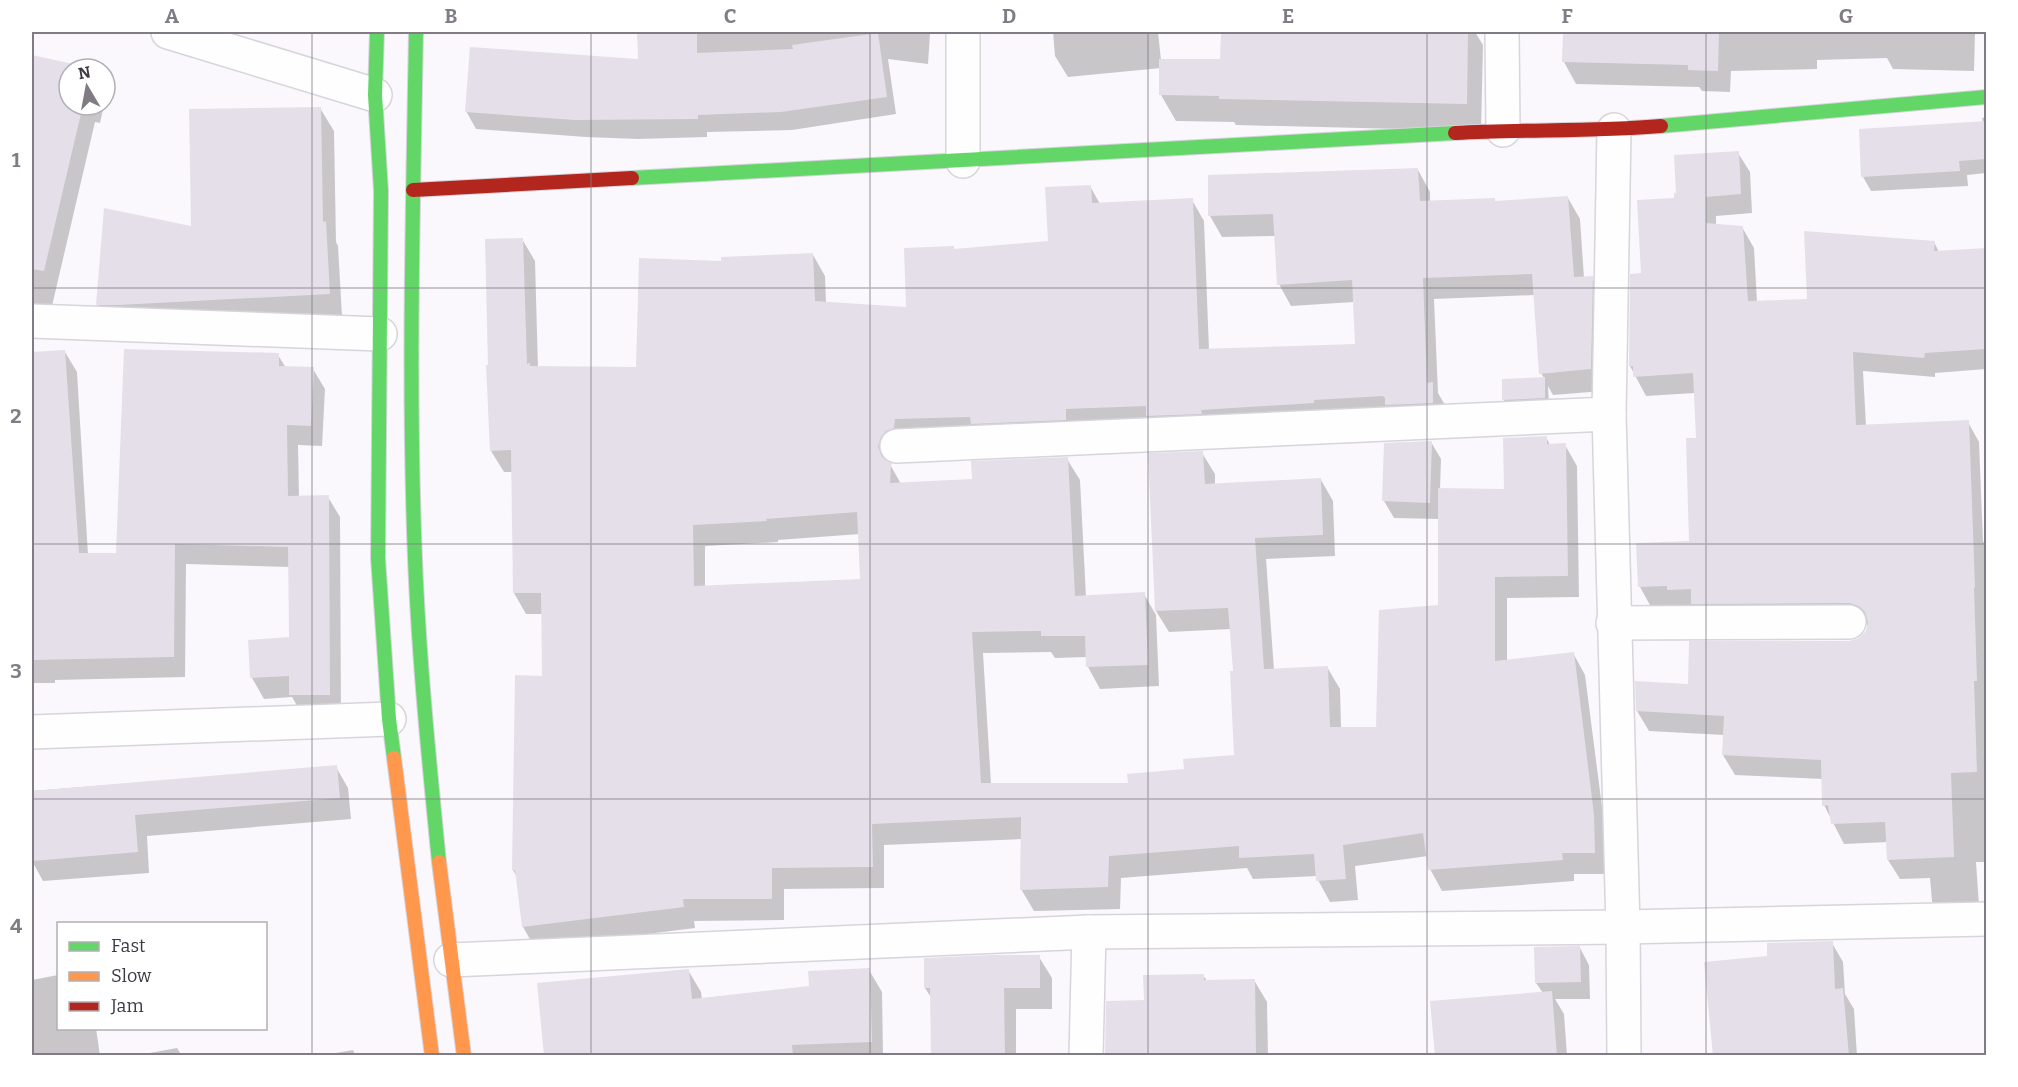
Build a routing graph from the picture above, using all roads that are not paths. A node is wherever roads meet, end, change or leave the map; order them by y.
1 (168, 32) edge
2 (377, 32) edge
3 (416, 32) edge
4 (963, 32) edge
5 (1502, 32) edge
6 (375, 95) junction
7 (1986, 97) edge
8 (1503, 130) junction
9 (1614, 130) junction
10 (963, 161) junction
11 (413, 190) junction
12 (32, 321) edge
13 (381, 334) junction
14 (1609, 414) junction
15 (897, 446) dead end
16 (1849, 622) dead end
17 (1613, 624) junction
18 (389, 719) junction
19 (32, 732) edge
20 (1986, 919) edge
21 (1623, 927) junction
22 (1089, 932) junction
23 (451, 960) junction
24 (432, 1056) edge
25 (464, 1056) edge
26 (1086, 1056) edge
27 (1624, 1056) edge

1 - 6 street
2 - 6 street
3 - 11 street
4 - 10 street
5 - 8 street
6 - 13 street
7 - 9 street
8 - 9 street
8 - 10 street
9 - 14 street
10 - 11 street
11 - 23 street
12 - 13 street
13 - 18 street
14 - 15 street
14 - 17 street
16 - 17 street
17 - 21 street
18 - 19 street
18 - 24 street
20 - 21 street
21 - 22 street
21 - 27 street
22 - 23 street
22 - 26 street
23 - 25 street

